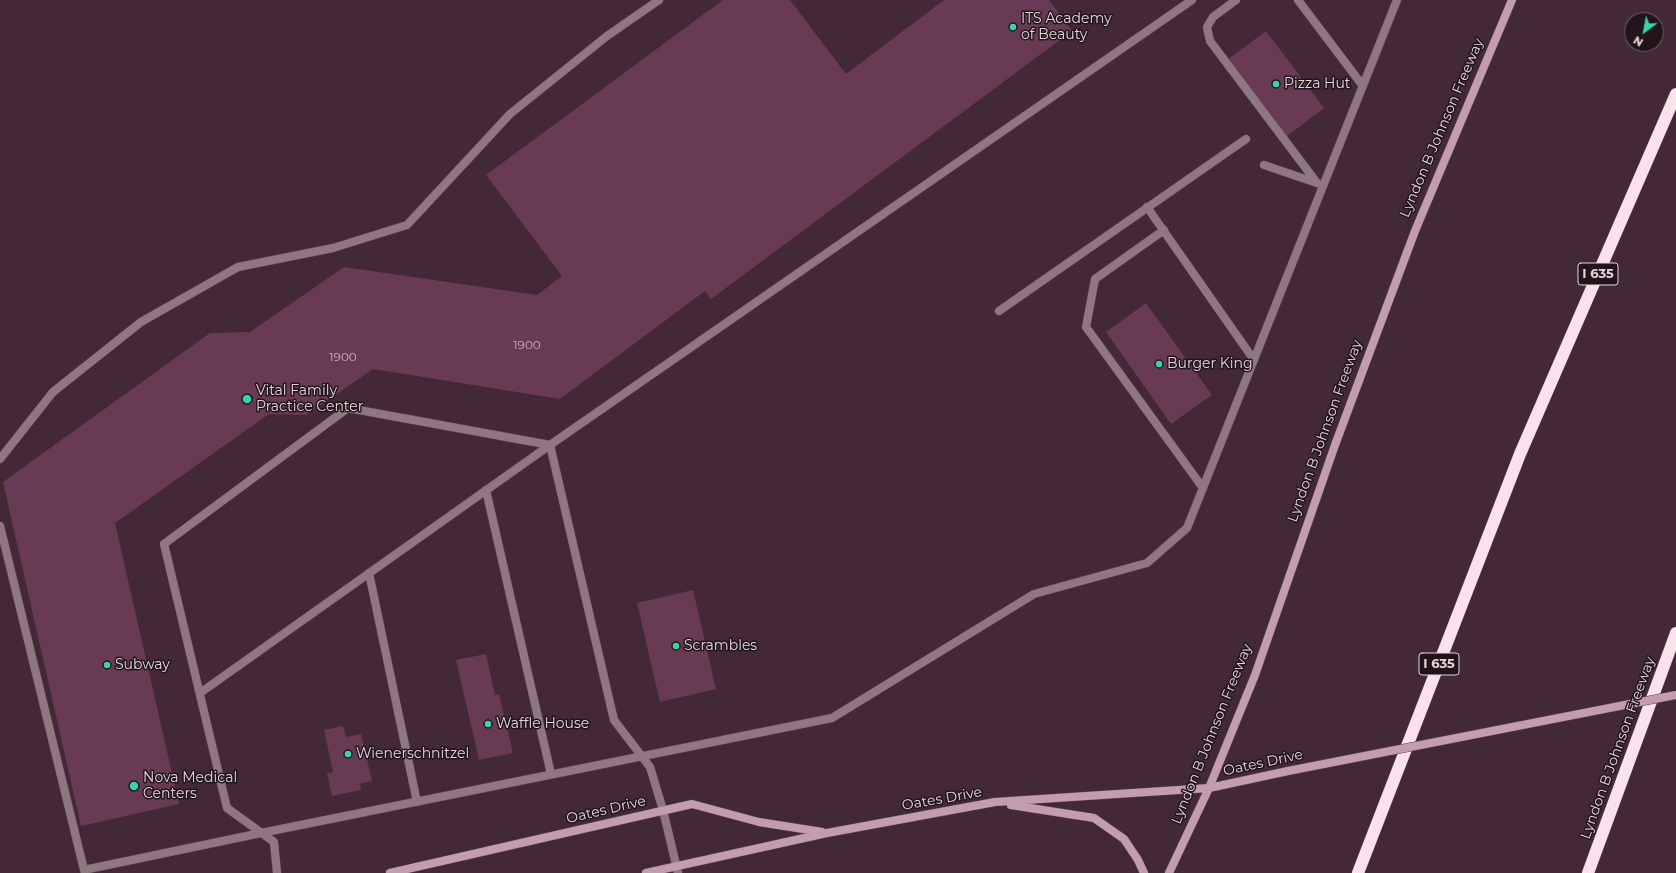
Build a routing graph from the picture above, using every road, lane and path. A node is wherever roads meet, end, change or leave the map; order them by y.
1 (659, 0) edge
2 (1192, 0) edge
3 (1236, 0) edge
4 (1298, 0) edge
5 (1397, 0) edge
6 (1512, 0) edge
7 (1363, 86) junction
8 (1676, 94) edge
9 (1246, 139) dead end
10 (1264, 165) dead end
11 (1320, 184) junction
12 (1148, 207) junction
13 (1164, 230) junction
14 (999, 311) dead end
15 (1254, 360) junction
16 (550, 445) junction
17 (0, 459) edge
18 (1203, 488) junction
19 (486, 490) junction
20 (0, 526) edge
21 (369, 573) junction
22 (1676, 633) edge
23 (200, 693) junction
24 (1676, 694) edge
25 (642, 756) junction
26 (551, 774) junction
27 (1209, 788) junction
28 (417, 802) junction
29 (994, 802) junction
30 (663, 810) junction
31 (261, 833) junction
32 (827, 833) junction
33 (676, 870) edge
34 (85, 872) edge
35 (277, 873) edge
36 (390, 873) edge
37 (646, 873) edge
38 (1144, 873) edge
39 (1169, 873) edge
40 (1358, 873) edge
41 (1588, 873) edge

1 - 17 lane
2 - 16 lane
3 - 11 lane
4 - 7 lane
5 - 7 lane
6 - 27 main road, Lyndon B Johnson Freeway
7 - 11 lane
8 - 40 highway, I 635
9 - 12 lane
10 - 11 lane
11 - 15 lane
12 - 13 lane
12 - 14 lane
13 - 15 lane
13 - 18 lane
15 - 18 lane
16 - 19 lane
16 - 23 lane
16 - 25 lane
18 - 25 lane
19 - 21 lane
19 - 26 lane
20 - 34 lane
21 - 23 lane
21 - 28 lane
22 - 41 highway, Lyndon B Johnson Freeway
23 - 31 lane
24 - 27 main road, Oates Drive, bridge
25 - 26 lane
25 - 30 lane
26 - 28 lane
27 - 29 main road, Oates Drive
27 - 39 main road, Lyndon B Johnson Freeway
28 - 31 lane
29 - 32 main road, Oates Drive
29 - 38 main road
30 - 32 main road, Oates Drive
30 - 33 lane
30 - 36 main road, Oates Drive
31 - 34 lane
31 - 35 lane
32 - 33 main road, Oates Drive
33 - 37 main road, Oates Drive

